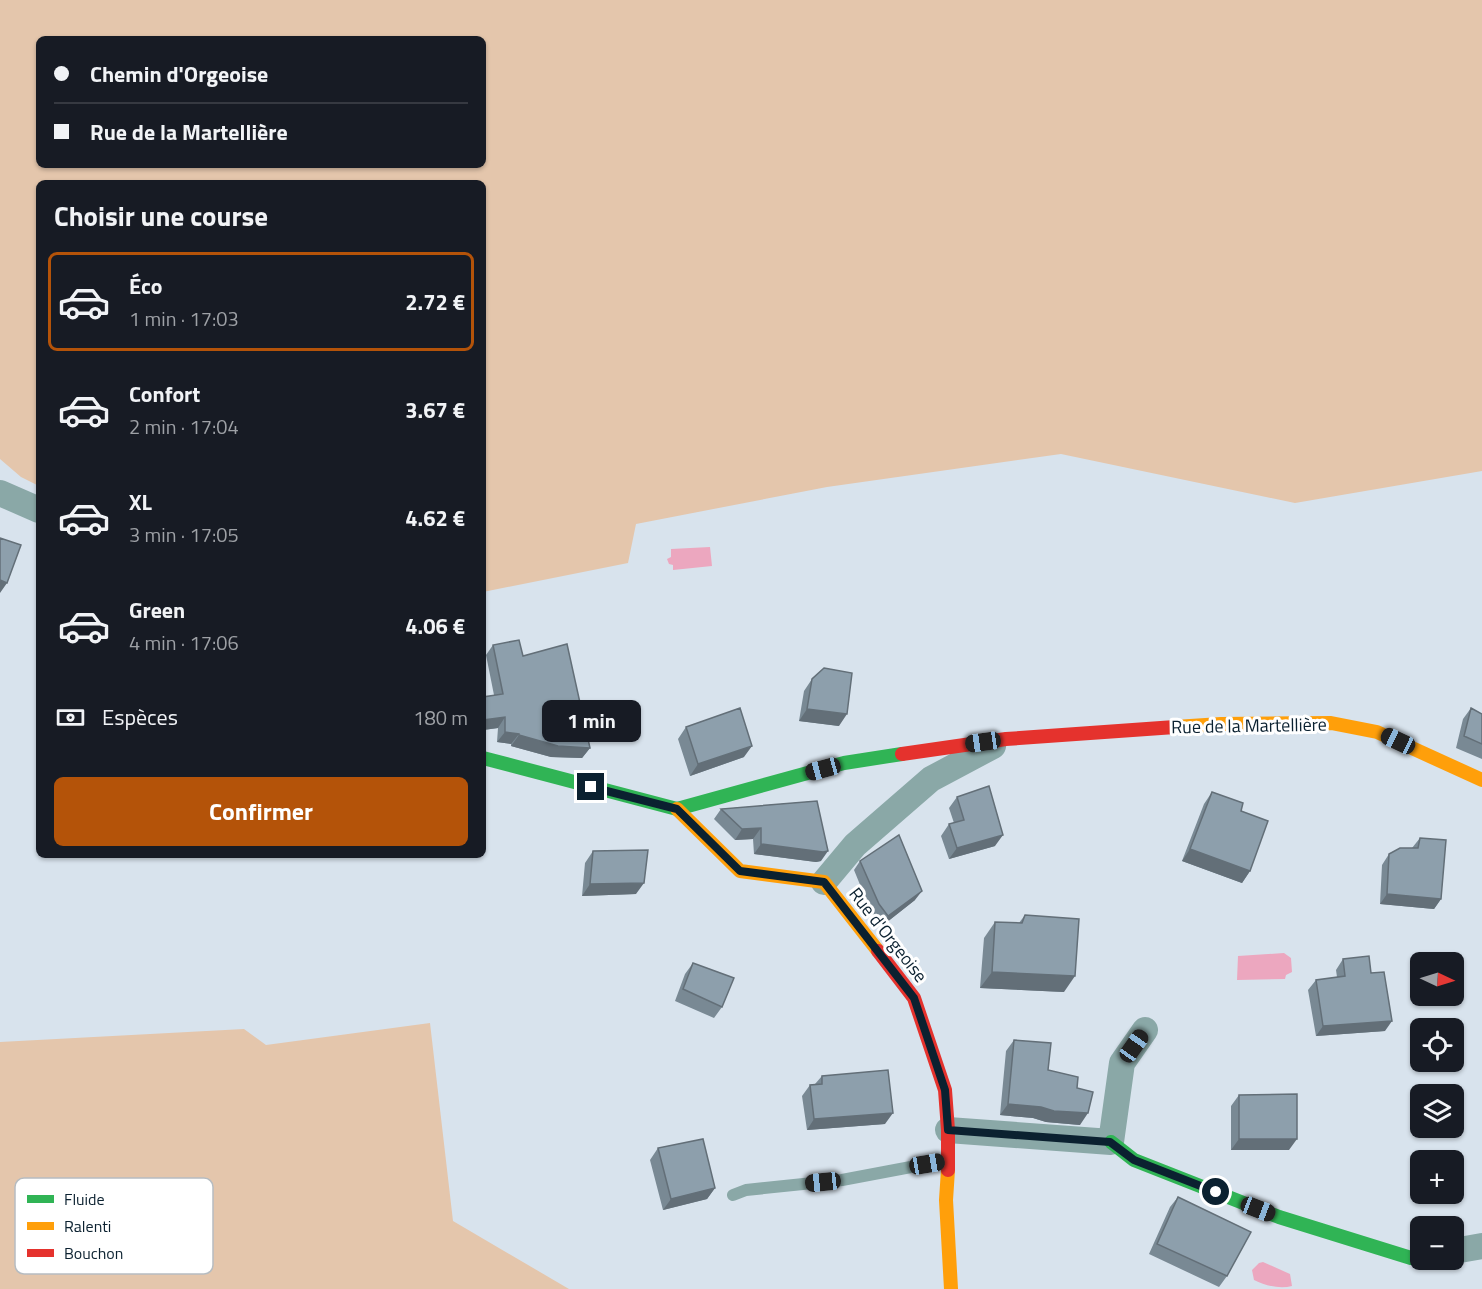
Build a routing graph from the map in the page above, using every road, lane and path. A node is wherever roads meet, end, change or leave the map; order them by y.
1 (0, 494) edge
2 (36, 509) edge
3 (1006, 739) junction
4 (486, 760) edge
5 (1482, 780) edge
6 (677, 809) junction
7 (824, 882) junction
8 (1145, 1030) dead end
9 (948, 1130) junction
10 (1110, 1142) junction
11 (949, 1160) junction
12 (733, 1195) dead end
13 (1482, 1246) edge
14 (1464, 1249) edge
15 (1410, 1258) edge
16 (951, 1289) edge

1 - 2 street
3 - 5 street, Rue de la Martellière
3 - 6 street, Rue de la Martellière
3 - 7 street, Rue de la Martellière
4 - 6 street, Rue de la Martellière
6 - 7 street, Rue d'Orgeoise
7 - 9 street, Rue d'Orgeoise
8 - 10 street
9 - 10 street
9 - 11 street, Rue d'Orgeoise
10 - 15 street
11 - 12 lane
11 - 16 street, Rue d'Orgeoise
13 - 14 street

